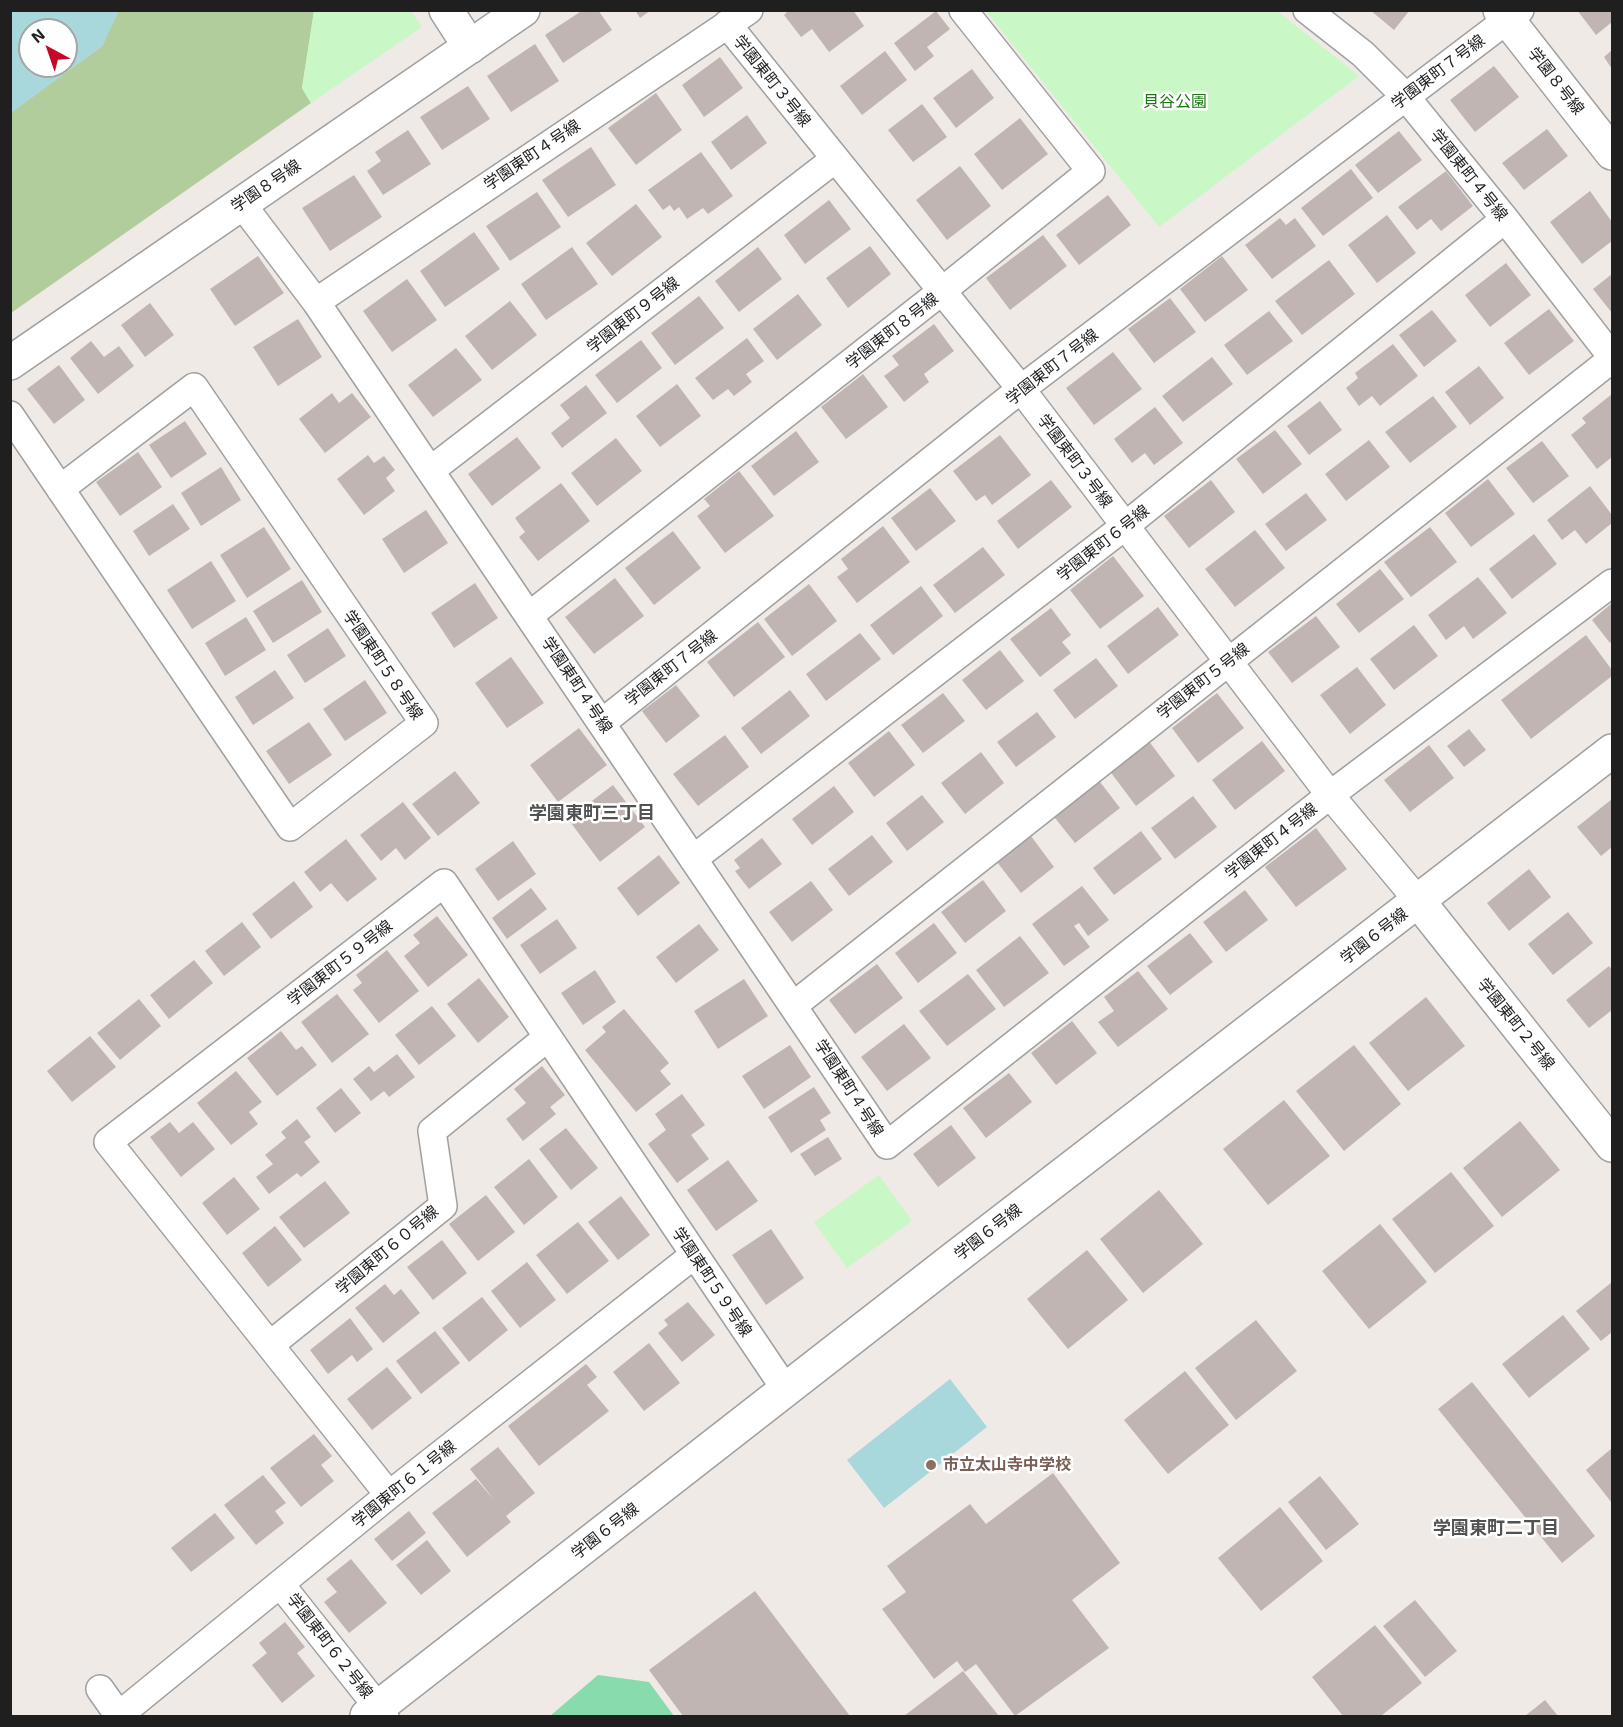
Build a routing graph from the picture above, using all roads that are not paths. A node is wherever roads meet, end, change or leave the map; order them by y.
1 (446, 10) edge
2 (523, 10) edge
3 (963, 10) edge
4 (1307, 10) edge
5 (1509, 14) edge
6 (738, 17) edge
7 (470, 47) junction
8 (1405, 96) junction
9 (1612, 153) edge
10 (835, 159) junction
11 (241, 204) junction
12 (1505, 219) junction
13 (942, 291) junction
14 (316, 302) junction
15 (1612, 358) edge
16 (10, 363) edge
17 (1022, 389) junction
18 (10, 415) edge
19 (431, 471) junction
20 (60, 489) junction
21 (1125, 526) junction
22 (1612, 583) edge
23 (530, 615) junction
24 (1228, 661) junction
25 (603, 722) junction
26 (1612, 751) edge
27 (1330, 795) junction
28 (693, 859) junction
29 (1419, 902) junction
30 (794, 1005) junction
31 (548, 1037) junction
32 (1612, 1145) edge
33 (694, 1255) junction
34 (270, 1345) junction
35 (786, 1390) junction
36 (389, 1495) junction
37 (281, 1585) junction
38 (100, 1689) dead end
39 (377, 1714) edge
40 (119, 1716) edge

1 - 7 street
2 - 7 street, 学園８号線
3 - 13 street, 学園東町８号線
4 - 8 street, 学園東町４号線
5 - 8 street, 学園東町７号線
5 - 9 street, 学園８号線
6 - 10 street, 学園東町３号線
6 - 14 street, 学園東町４号線
7 - 11 street, 学園８号線
8 - 12 street, 学園東町４号線
8 - 17 street, 学園東町７号線
10 - 13 street, 学園東町３号線
10 - 19 street, 学園東町９号線
11 - 14 street, 学園東町４号線
11 - 16 street, 学園８号線
12 - 15 street, 学園東町４号線
12 - 21 street, 学園東町６号線
13 - 17 street, 学園東町３号線
13 - 23 street, 学園東町８号線
14 - 19 street, 学園東町４号線
15 - 24 street, 学園東町５号線
17 - 21 street, 学園東町３号線
17 - 25 street, 学園東町７号線
18 - 20 street, 学園東町５８号線
19 - 23 street, 学園東町４号線
20 - 20 street, 学園東町５８号線
21 - 24 street, 学園東町３号線
21 - 28 street, 学園東町６号線
22 - 27 street, 学園東町４号線
23 - 25 street, 学園東町４号線
24 - 27 street, 学園東町３号線
24 - 30 street, 学園東町５号線
25 - 28 street, 学園東町４号線
26 - 29 street, 学園６号線
27 - 29 street, 学園東町３号線
27 - 30 street, 学園東町４号線
28 - 30 street, 学園東町４号線
29 - 32 street, 学園東町２号線
29 - 35 street, 学園６号線
31 - 33 street, 学園東町５９号線
31 - 34 street, 学園東町６０号線
31 - 34 street, 学園東町５９号線
33 - 35 street, 学園東町５９号線
33 - 36 street, 学園東町６１号線
34 - 36 street, 学園東町５９号線
35 - 39 street, 学園６号線
36 - 37 street, 学園東町６１号線
37 - 39 street, 学園東町６２号線
37 - 40 street, 学園東町６１号線
38 - 40 street

